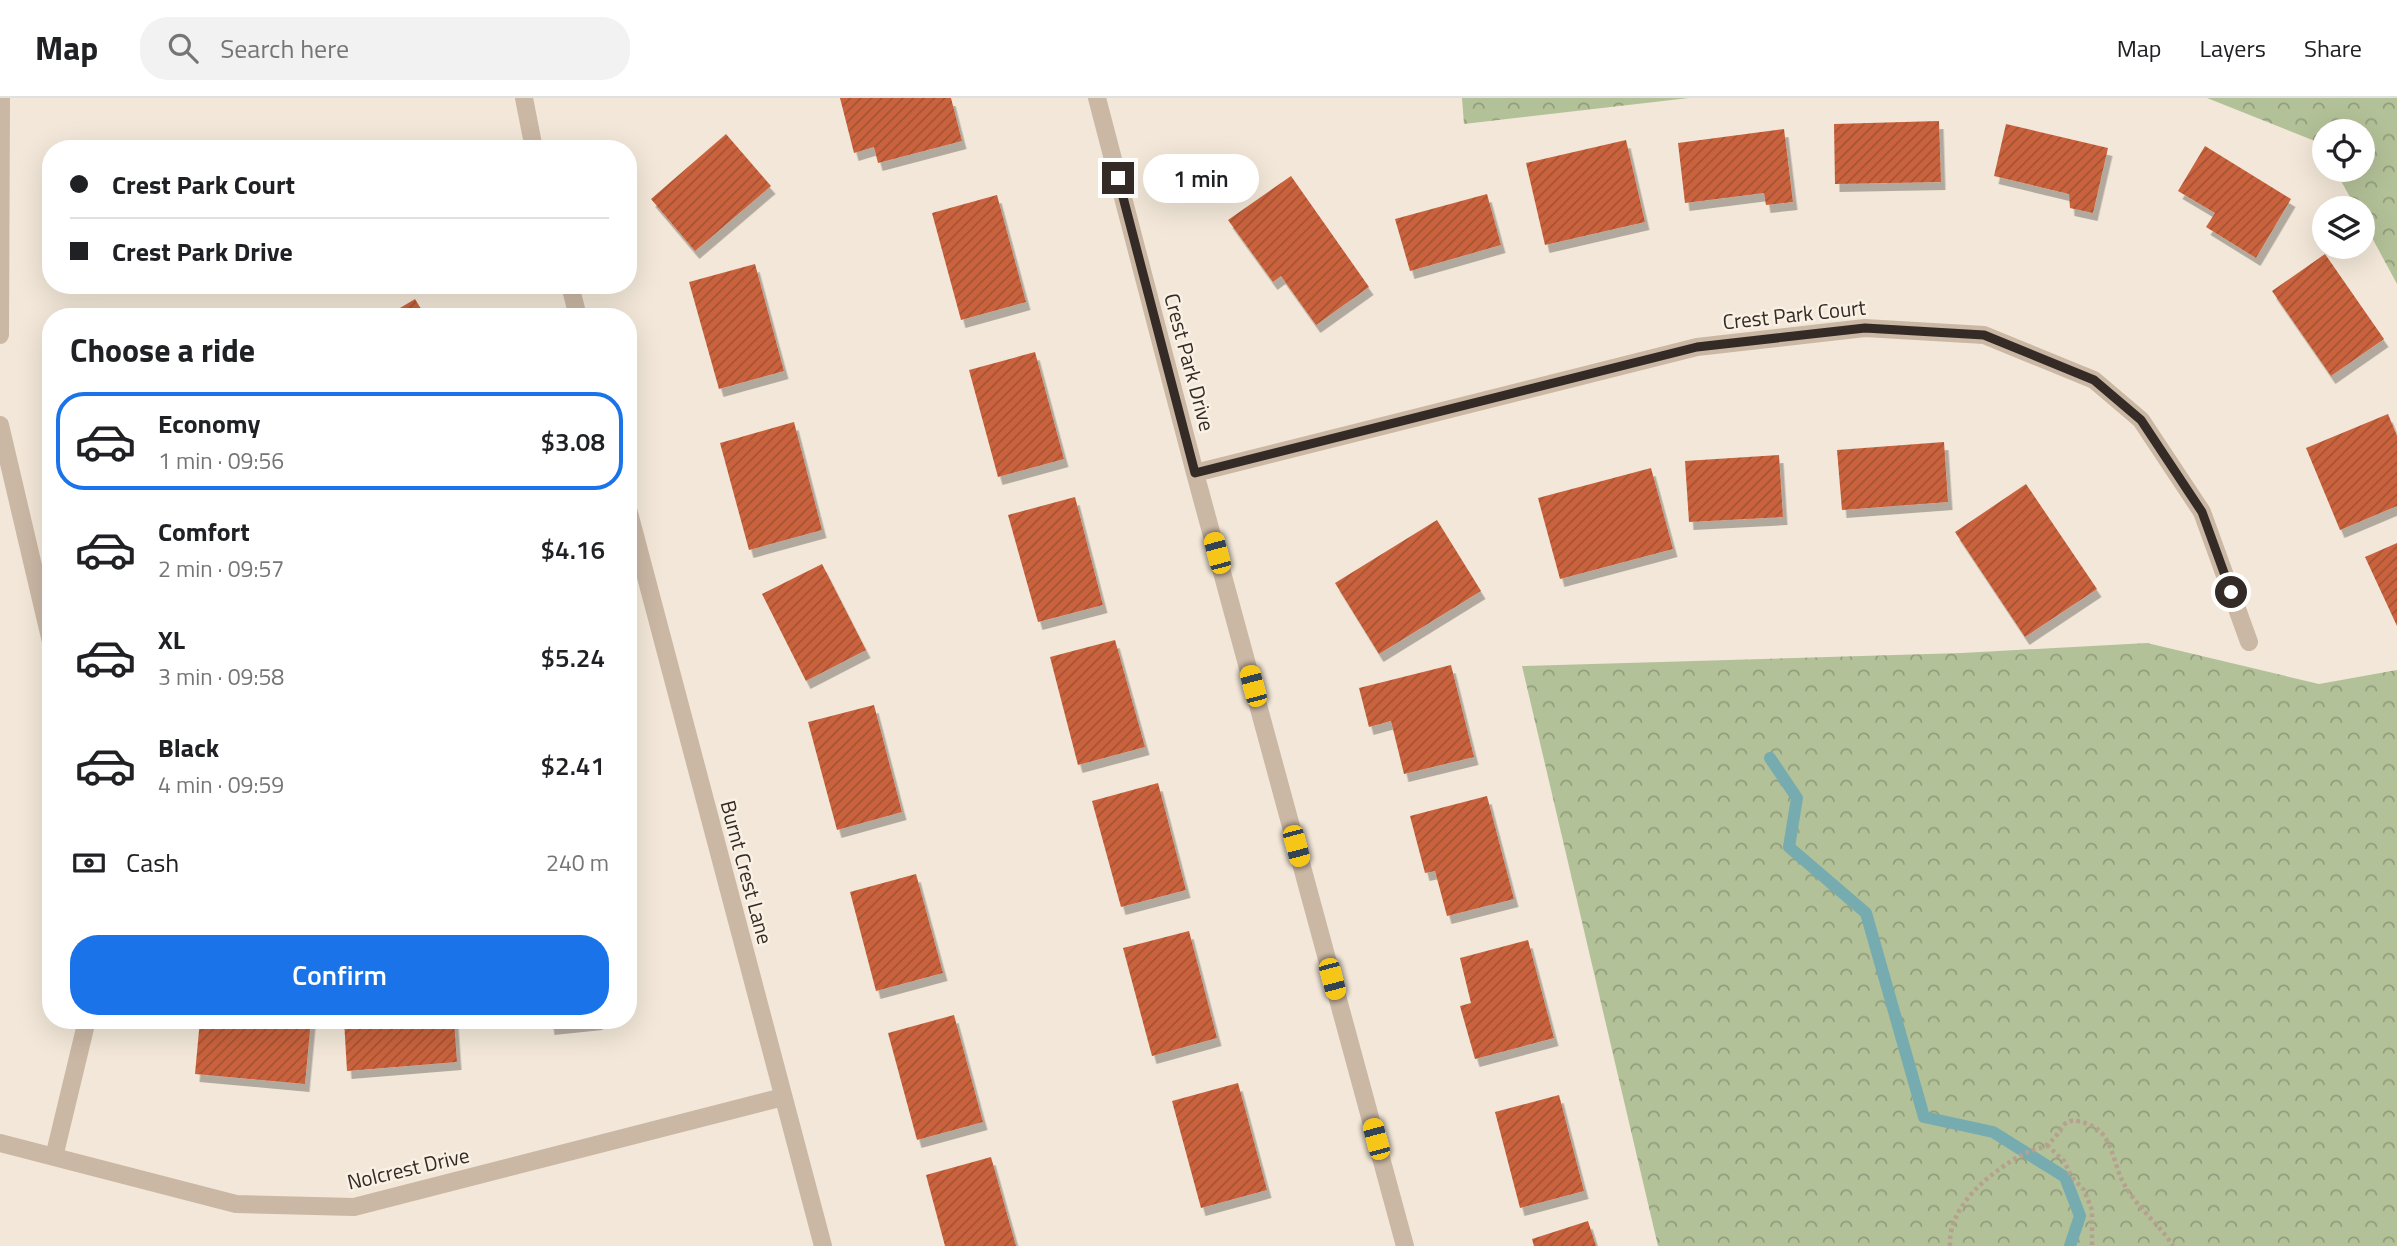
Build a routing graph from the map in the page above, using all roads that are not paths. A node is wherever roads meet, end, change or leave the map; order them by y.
1 (1, 98) edge
2 (524, 98) edge
3 (1097, 98) edge
4 (532, 140) edge
5 (0, 335) edge
6 (0, 425) edge
7 (1195, 473) junction
8 (637, 543) edge
9 (42, 604) edge
10 (2249, 642) dead end
11 (85, 1029) edge
12 (783, 1097) junction
13 (0, 1143) edge
14 (54, 1157) junction
15 (823, 1246) edge
16 (1405, 1246) edge

1 - 5 street
2 - 4 street
3 - 7 street, Crest Park Drive
6 - 9 street
7 - 10 street, Crest Park Court
7 - 16 street, Crest Park Drive
8 - 12 street, Burnt Crest Lane
11 - 14 street
12 - 14 street, Nolcrest Drive
12 - 15 street, Burnt Crest Lane
13 - 14 street, Nolcrest Drive

